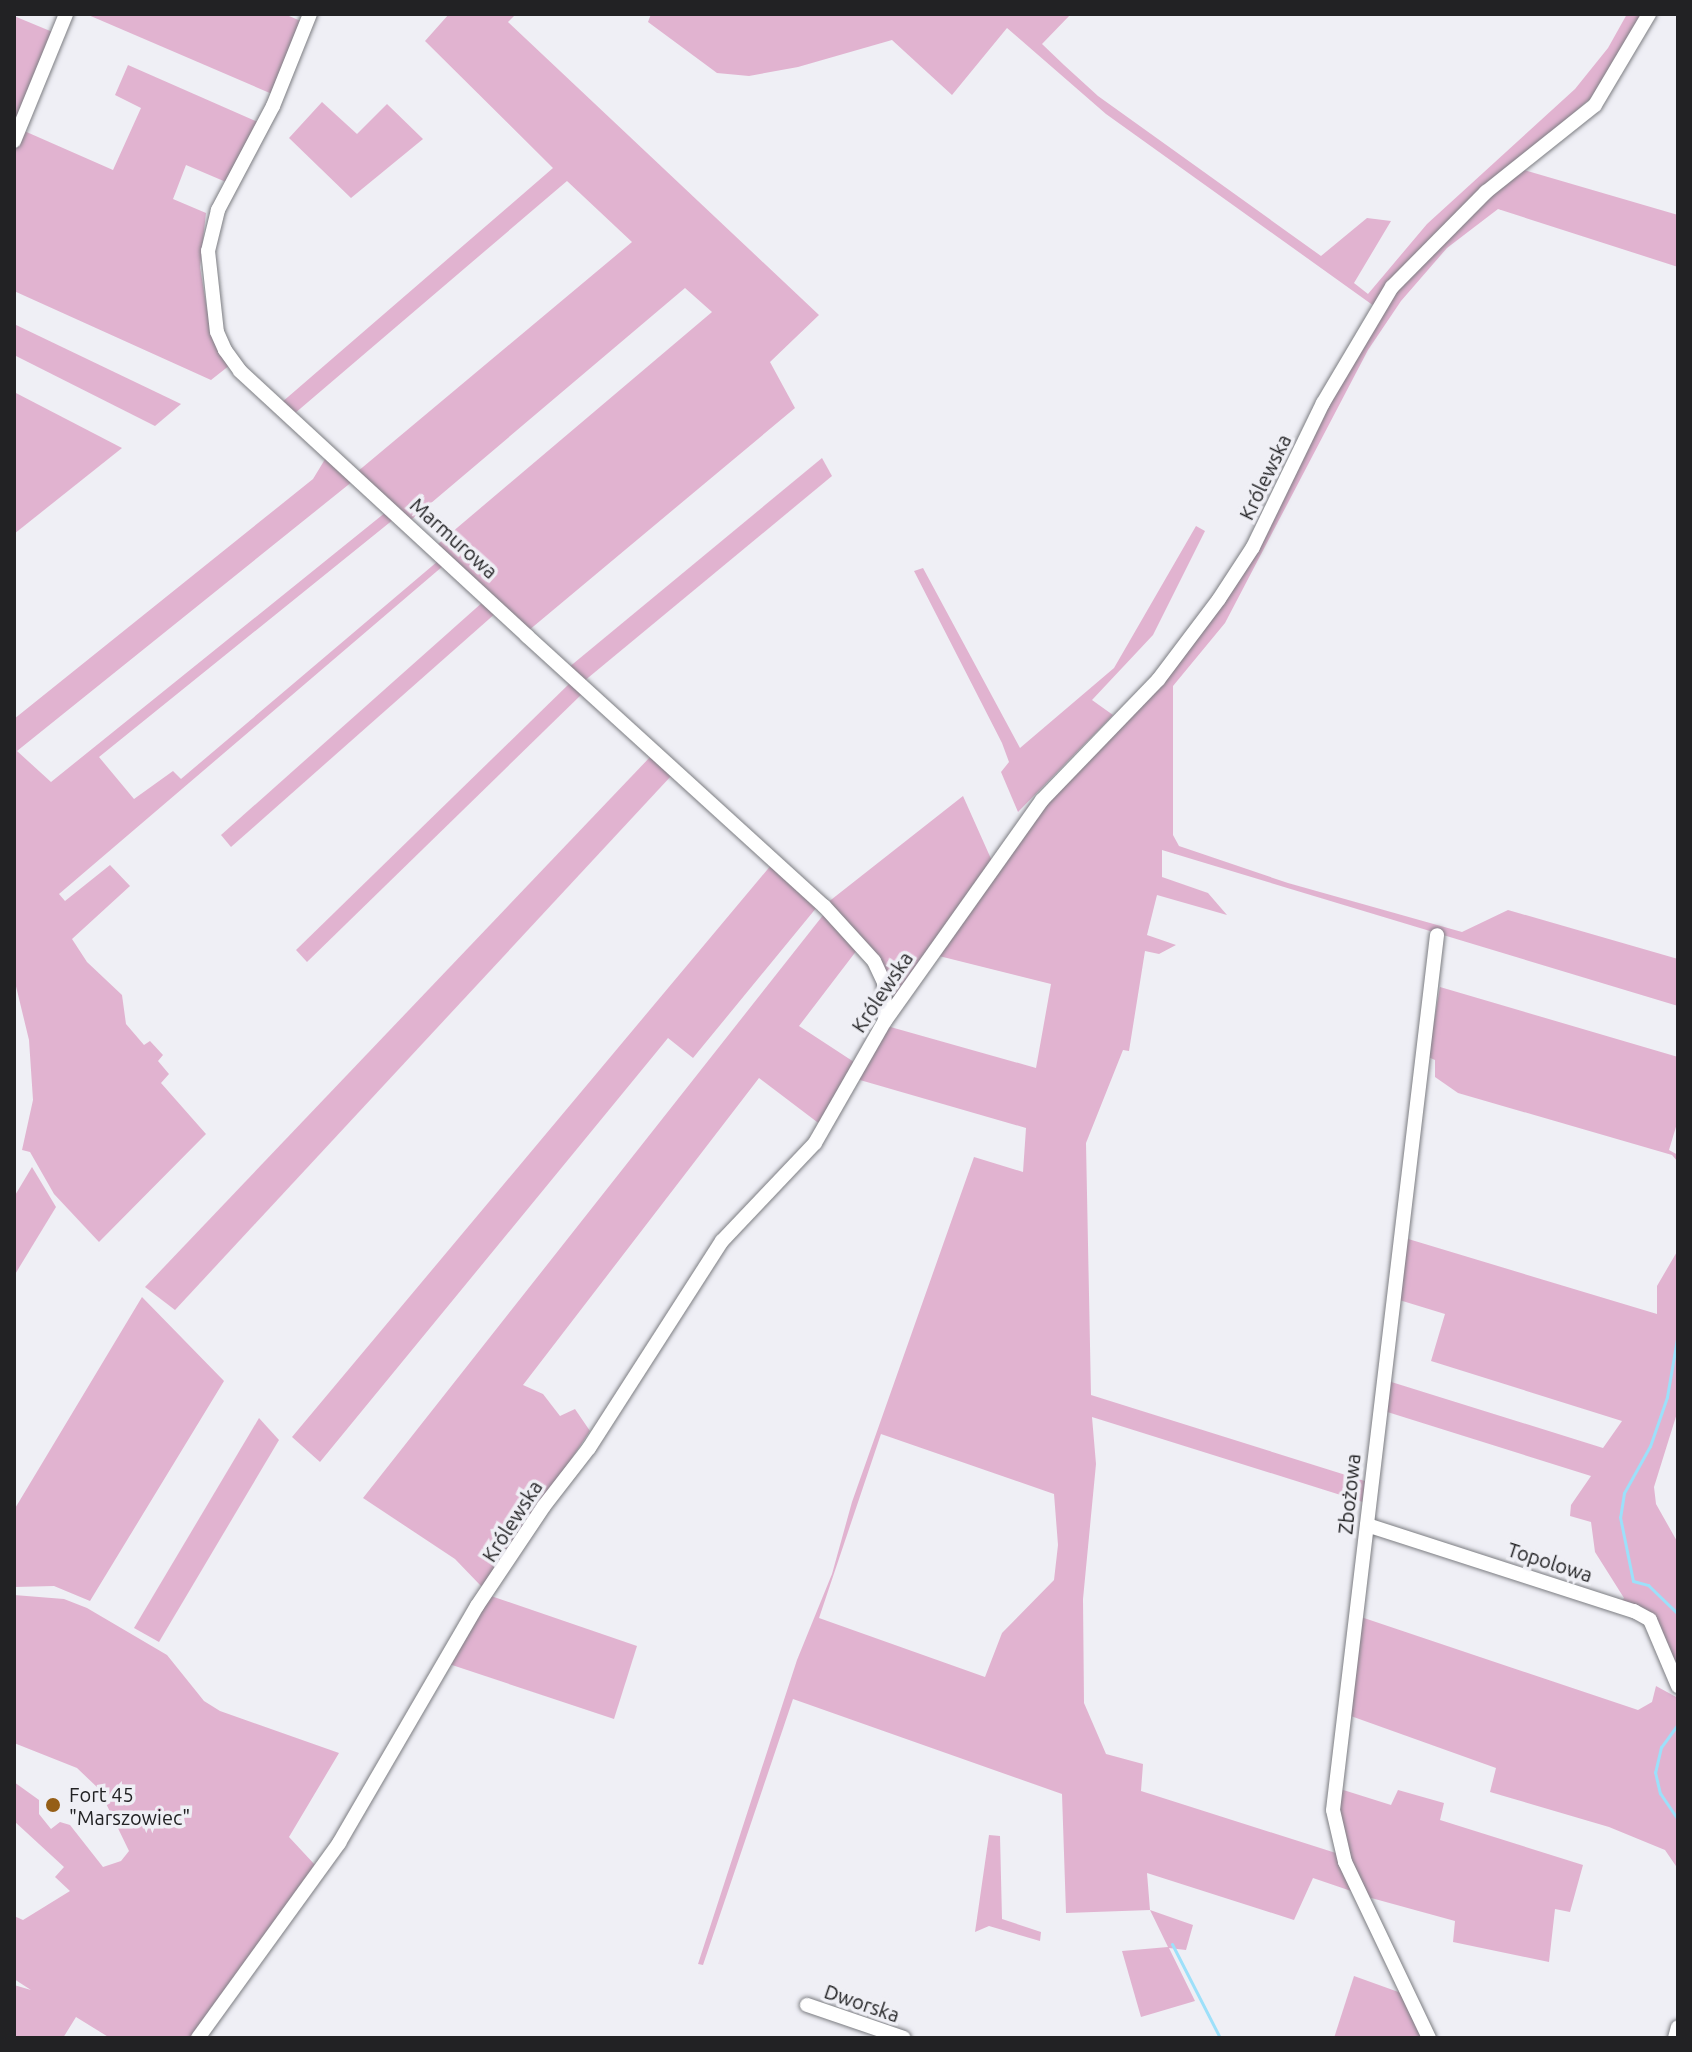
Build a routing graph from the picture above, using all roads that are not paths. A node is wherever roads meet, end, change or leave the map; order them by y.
1 (66, 14) edge
2 (310, 14) edge
3 (1649, 14) edge
4 (14, 141) edge
5 (1437, 935) dead end
6 (885, 1021) junction
7 (1367, 1525) junction
8 (1678, 1686) edge
9 (807, 2005) dead end
10 (1678, 2027) edge
11 (198, 2038) edge
12 (904, 2038) edge
13 (1429, 2038) edge
14 (1675, 2038) edge

1 - 4 street
2 - 6 street, Marmurowa
3 - 6 street, Królewska
5 - 7 street, Zbożowa
6 - 11 street, Królewska
7 - 8 street, Topolowa
7 - 13 street, Zbożowa
9 - 12 street, Dworska
10 - 14 street

